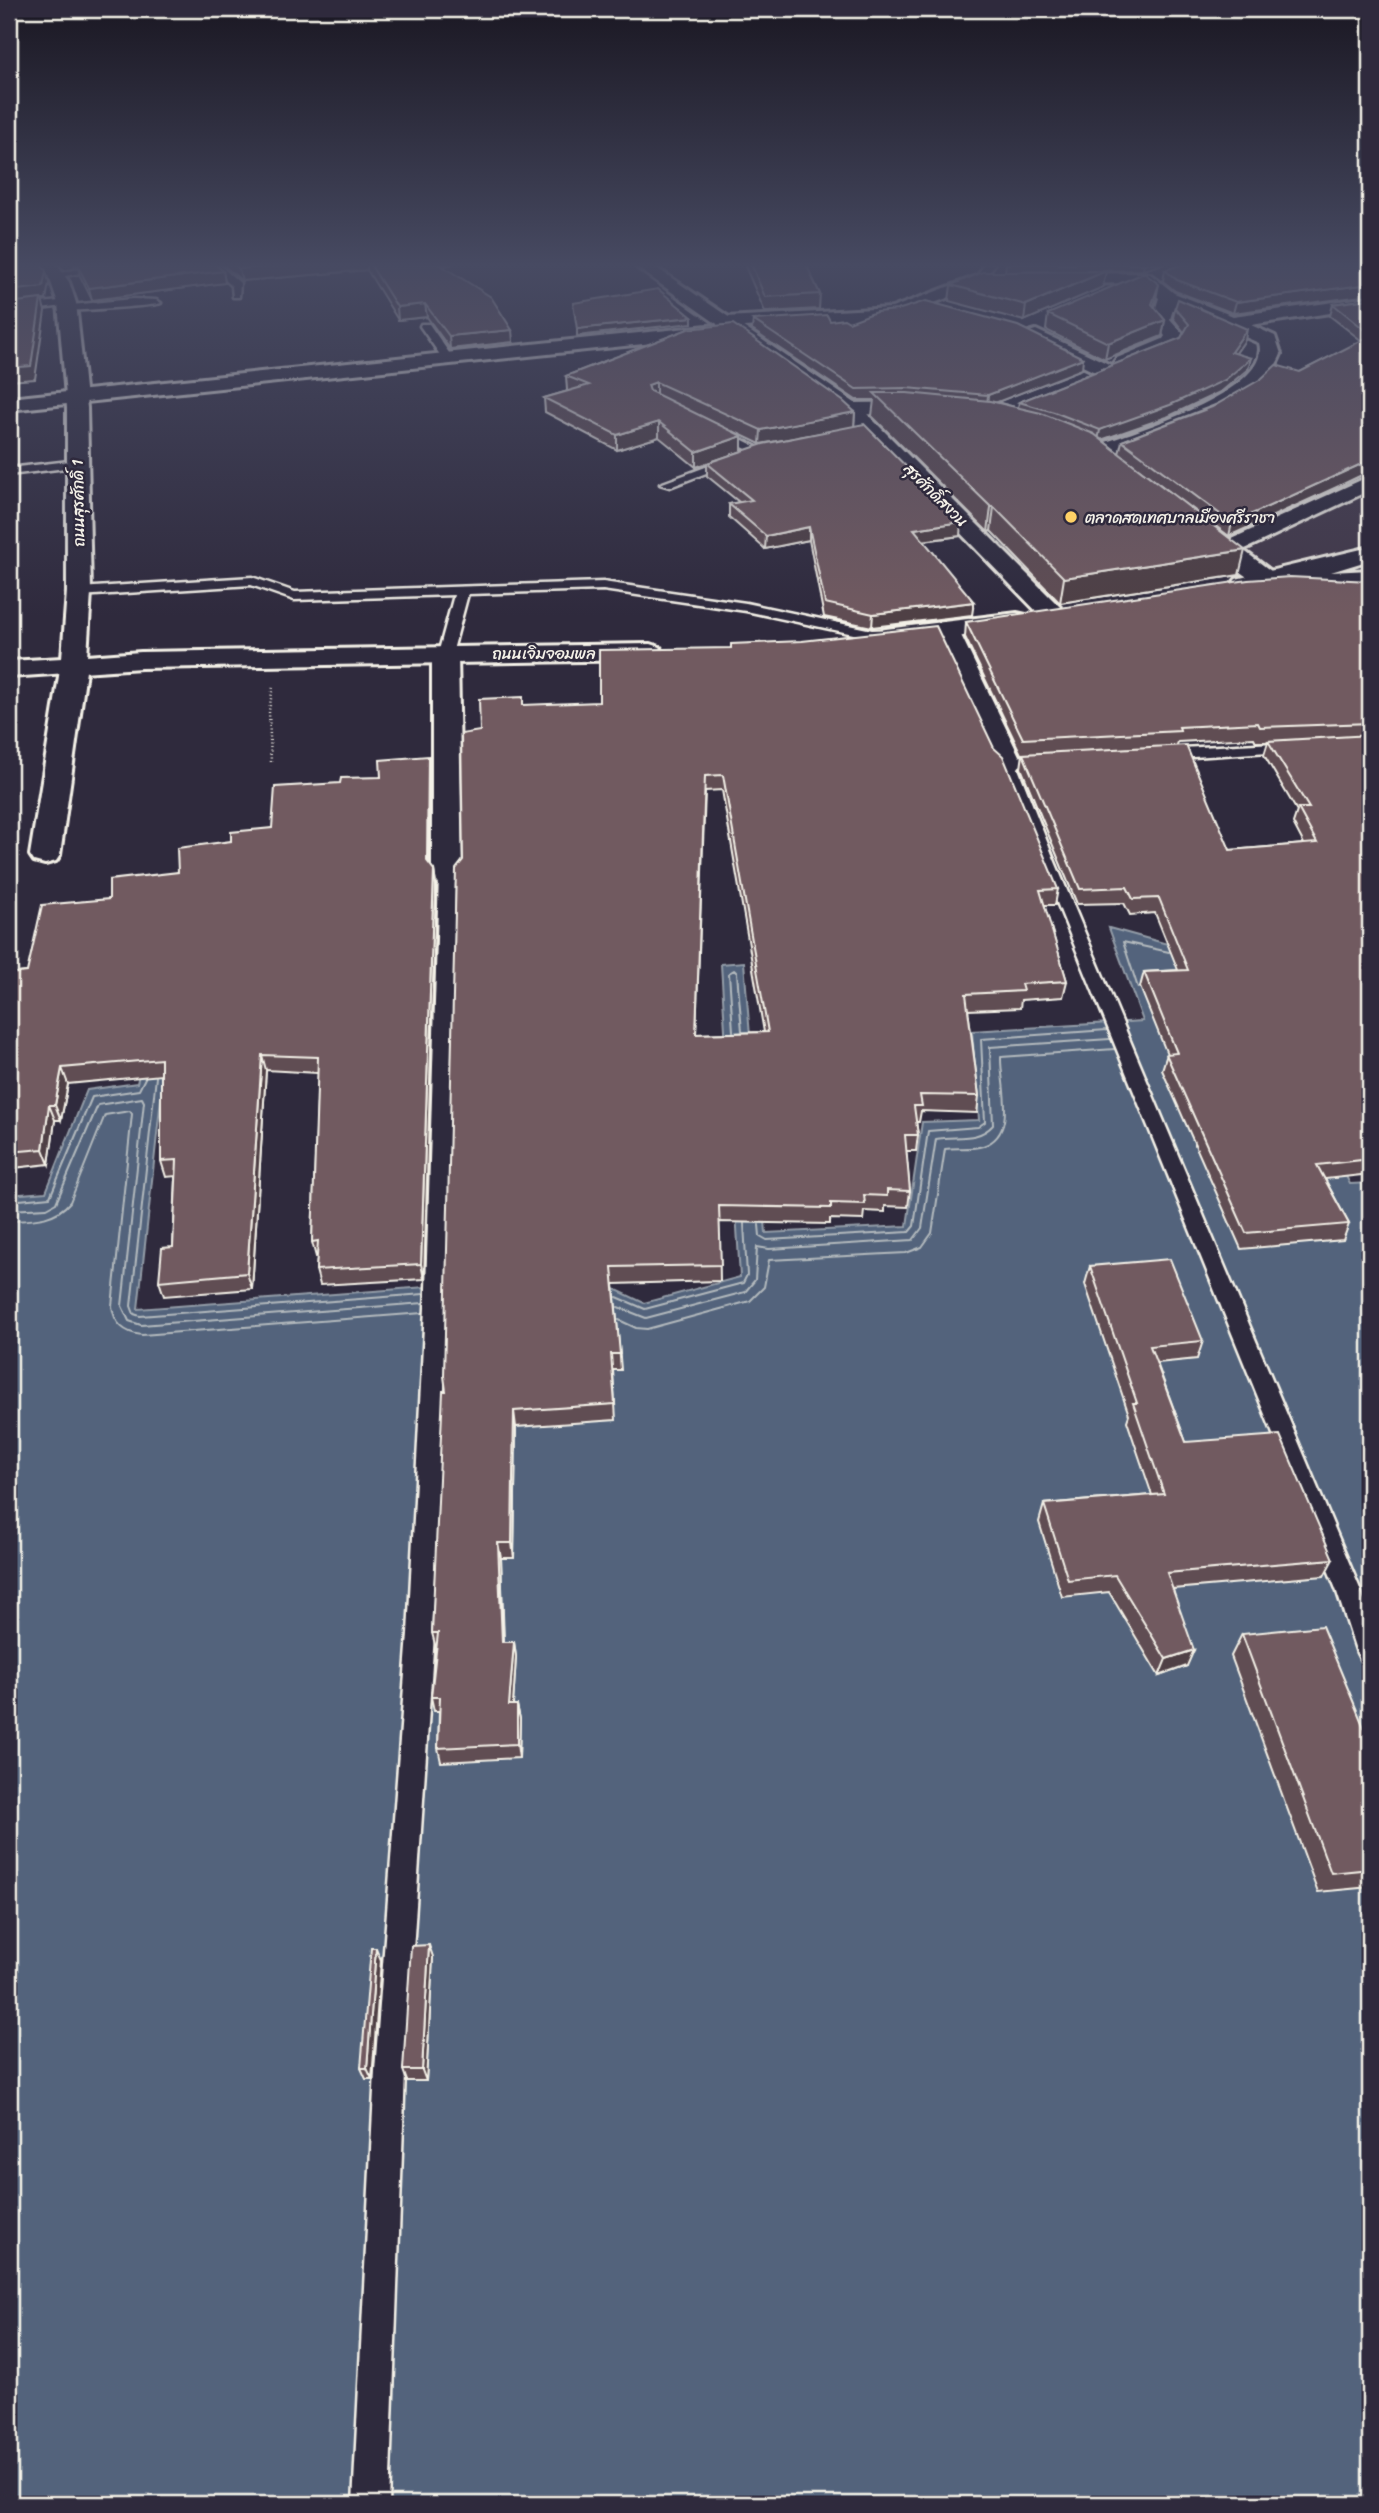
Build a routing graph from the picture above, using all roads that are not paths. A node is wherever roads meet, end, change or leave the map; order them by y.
1 (75, 381) edge
2 (235, 381) edge
3 (810, 381) edge
4 (1255, 381) edge
5 (76, 397) junction
6 (9, 404) edge
7 (850, 409) junction
8 (946, 410) edge
9 (702, 423) edge
10 (1077, 443) edge
11 (773, 448) edge
12 (759, 451) junction
13 (1098, 451) junction
14 (78, 464) junction
15 (1119, 468) edge
16 (9, 472) edge
17 (1370, 482) edge
18 (666, 484) dead end
19 (1183, 517) edge
20 (1226, 550) junction
21 (1369, 556) edge
22 (1370, 577) edge
23 (1337, 580) junction
24 (1370, 583) edge
25 (1243, 584) junction
26 (462, 590) junction
27 (79, 592) junction
28 (1079, 610) edge
29 (1053, 614) junction
30 (946, 631) junction
31 (799, 645) edge
32 (673, 651) edge
33 (445, 654) junction
34 (74, 664) junction
35 (9, 669) edge
36 (1315, 746) edge
37 (1147, 754) edge
38 (1050, 760) edge
39 (1008, 762) junction
40 (45, 855) dead end
41 (447, 876) joint
42 (1370, 1653) edge
43 (370, 2504) edge

1 - 5 street, ถนนสุรศักดิ์ 1
2 - 5 street
3 - 7 street, สุรศักดิ์สงวน
4 - 13 street
5 - 6 street
5 - 14 street, ถนนสุรศักดิ์ 1
7 - 8 street
7 - 29 street, สุรศักดิ์สงวน
9 - 12 lane
10 - 13 street
11 - 12 lane
12 - 18 lane
13 - 15 street
14 - 16 lane
14 - 27 street, ถนนสุรศักดิ์ 1
17 - 20 street
19 - 20 street
20 - 25 street
21 - 25 street
22 - 23 street
23 - 24 street
23 - 25 street
26 - 27 lane
26 - 30 lane
26 - 33 lane
27 - 34 street, ถนนสุรศักดิ์ 1
28 - 29 street
29 - 30 street
30 - 31 street
30 - 39 street
32 - 33 street, ถนนเจิมจอมพล
33 - 34 street, ถนนเจิมจอมพล
33 - 41 street
34 - 35 street, ถนนเจิมจอมพล
34 - 40 street, ถนนสุรศักดิ์ 1
36 - 37 lane
38 - 39 lane
39 - 42 lane
41 - 43 lane

